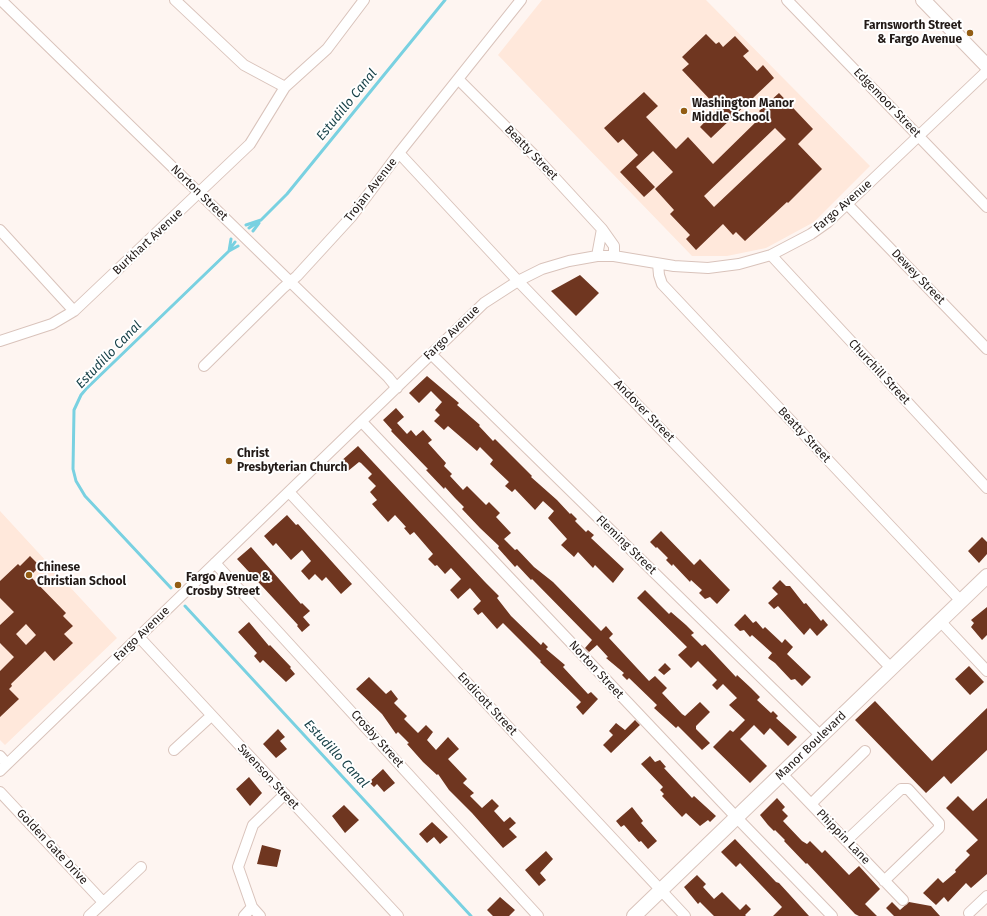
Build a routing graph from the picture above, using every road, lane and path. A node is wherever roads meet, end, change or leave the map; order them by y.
1 (1, 0) edge
2 (175, 0) edge
3 (521, 0) edge
4 (787, 0) edge
5 (923, 0) edge
6 (362, 1) edge
7 (987, 66) edge
8 (987, 71) edge
9 (458, 79) junction
10 (285, 87) junction
11 (919, 136) junction
12 (399, 154) junction
13 (199, 193) junction
14 (848, 205) junction
15 (987, 207) edge
16 (602, 229) junction
17 (0, 230) edge
18 (771, 255) junction
19 (597, 256) junction
20 (614, 256) junction
21 (658, 264) junction
22 (518, 281) junction
23 (291, 282) junction
24 (74, 312) junction
25 (0, 341) edge
26 (987, 349) edge
27 (431, 354) junction
28 (204, 366) dead end
29 (397, 388) junction
30 (362, 422) junction
31 (987, 488) edge
32 (289, 492) junction
33 (215, 563) junction
34 (987, 576) edge
35 (961, 601) junction
36 (940, 621) junction
37 (139, 637) junction
38 (891, 668) junction
39 (987, 671) edge
40 (211, 716) junction
41 (821, 736) junction
42 (174, 750) dead end
43 (865, 751) dead end
44 (0, 756) edge
45 (4, 767) edge
46 (782, 774) junction
47 (0, 792) edge
48 (285, 794) junction
49 (811, 804) junction
50 (736, 818) junction
51 (846, 841) junction
52 (141, 867) dead end
53 (884, 881) junction
54 (660, 890) junction
55 (987, 896) edge
56 (903, 900) dead end
57 (104, 902) junction
58 (252, 908) junction
59 (969, 913) dead end
60 (90, 916) edge
61 (244, 916) edge
62 (260, 916) edge
63 (398, 916) edge
64 (538, 916) edge
65 (634, 916) edge
66 (685, 916) edge
67 (832, 916) edge

1 - 13 street, Norton Street
2 - 10 street
3 - 9 street, Trojan Avenue
4 - 11 street, Edgemoor Street
5 - 7 street
6 - 10 street, Burkhart Avenue
8 - 11 street, Fargo Avenue
9 - 12 street, Trojan Avenue
9 - 16 street, Beatty Street
10 - 13 street, Burkhart Avenue
11 - 14 street, Fargo Avenue
11 - 15 street, Edgemoor Street
12 - 22 street, Andover Street
12 - 23 street, Trojan Avenue
13 - 23 street, Norton Street
13 - 24 street, Burkhart Avenue
14 - 18 street, Fargo Avenue
14 - 26 street, Dewey Street
16 - 19 street
16 - 20 street, Beatty Street
17 - 24 street
18 - 21 street, Fargo Avenue
18 - 31 street, Churchill Street
19 - 20 street, Fargo Avenue
19 - 22 street, Fargo Avenue
20 - 21 street, Fargo Avenue
21 - 35 street, Beatty Street
22 - 27 street, Fargo Avenue
22 - 38 street, Andover Street
23 - 28 street, Trojan Avenue
23 - 29 street, Norton Street
24 - 25 street, Burkhart Avenue
27 - 29 street, Fargo Avenue
27 - 41 street, Fleming Street
29 - 30 street, Fargo Avenue
30 - 32 street, Fargo Avenue
30 - 50 street, Norton Street
32 - 33 street, Fargo Avenue
32 - 54 street, Endicott Street
33 - 37 street, Fargo Avenue
33 - 64 street, Crosby Street
34 - 35 street, Manor Boulevard
35 - 36 street, Manor Boulevard
36 - 38 street, Manor Boulevard
36 - 39 street
37 - 40 street, Swenson Street
37 - 45 street, Fargo Avenue
38 - 41 street, Manor Boulevard
40 - 42 street
40 - 48 street, Swenson Street
41 - 46 street, Manor Boulevard
43 - 49 street
44 - 45 street
46 - 49 street, Phippin Lane
46 - 50 street, Manor Boulevard
47 - 57 street, Golden Gate Drive
48 - 58 street
48 - 63 street, Swenson Street
49 - 51 street, Phippin Lane
50 - 54 street, Manor Boulevard
50 - 67 street, Norton Street
51 - 53 street, Phippin Lane
51 - 53 street
52 - 57 street
53 - 56 street, Phippin Lane
54 - 65 street, Manor Boulevard
54 - 66 street, Endicott Street
55 - 59 street
57 - 60 street
58 - 61 street
58 - 62 street

